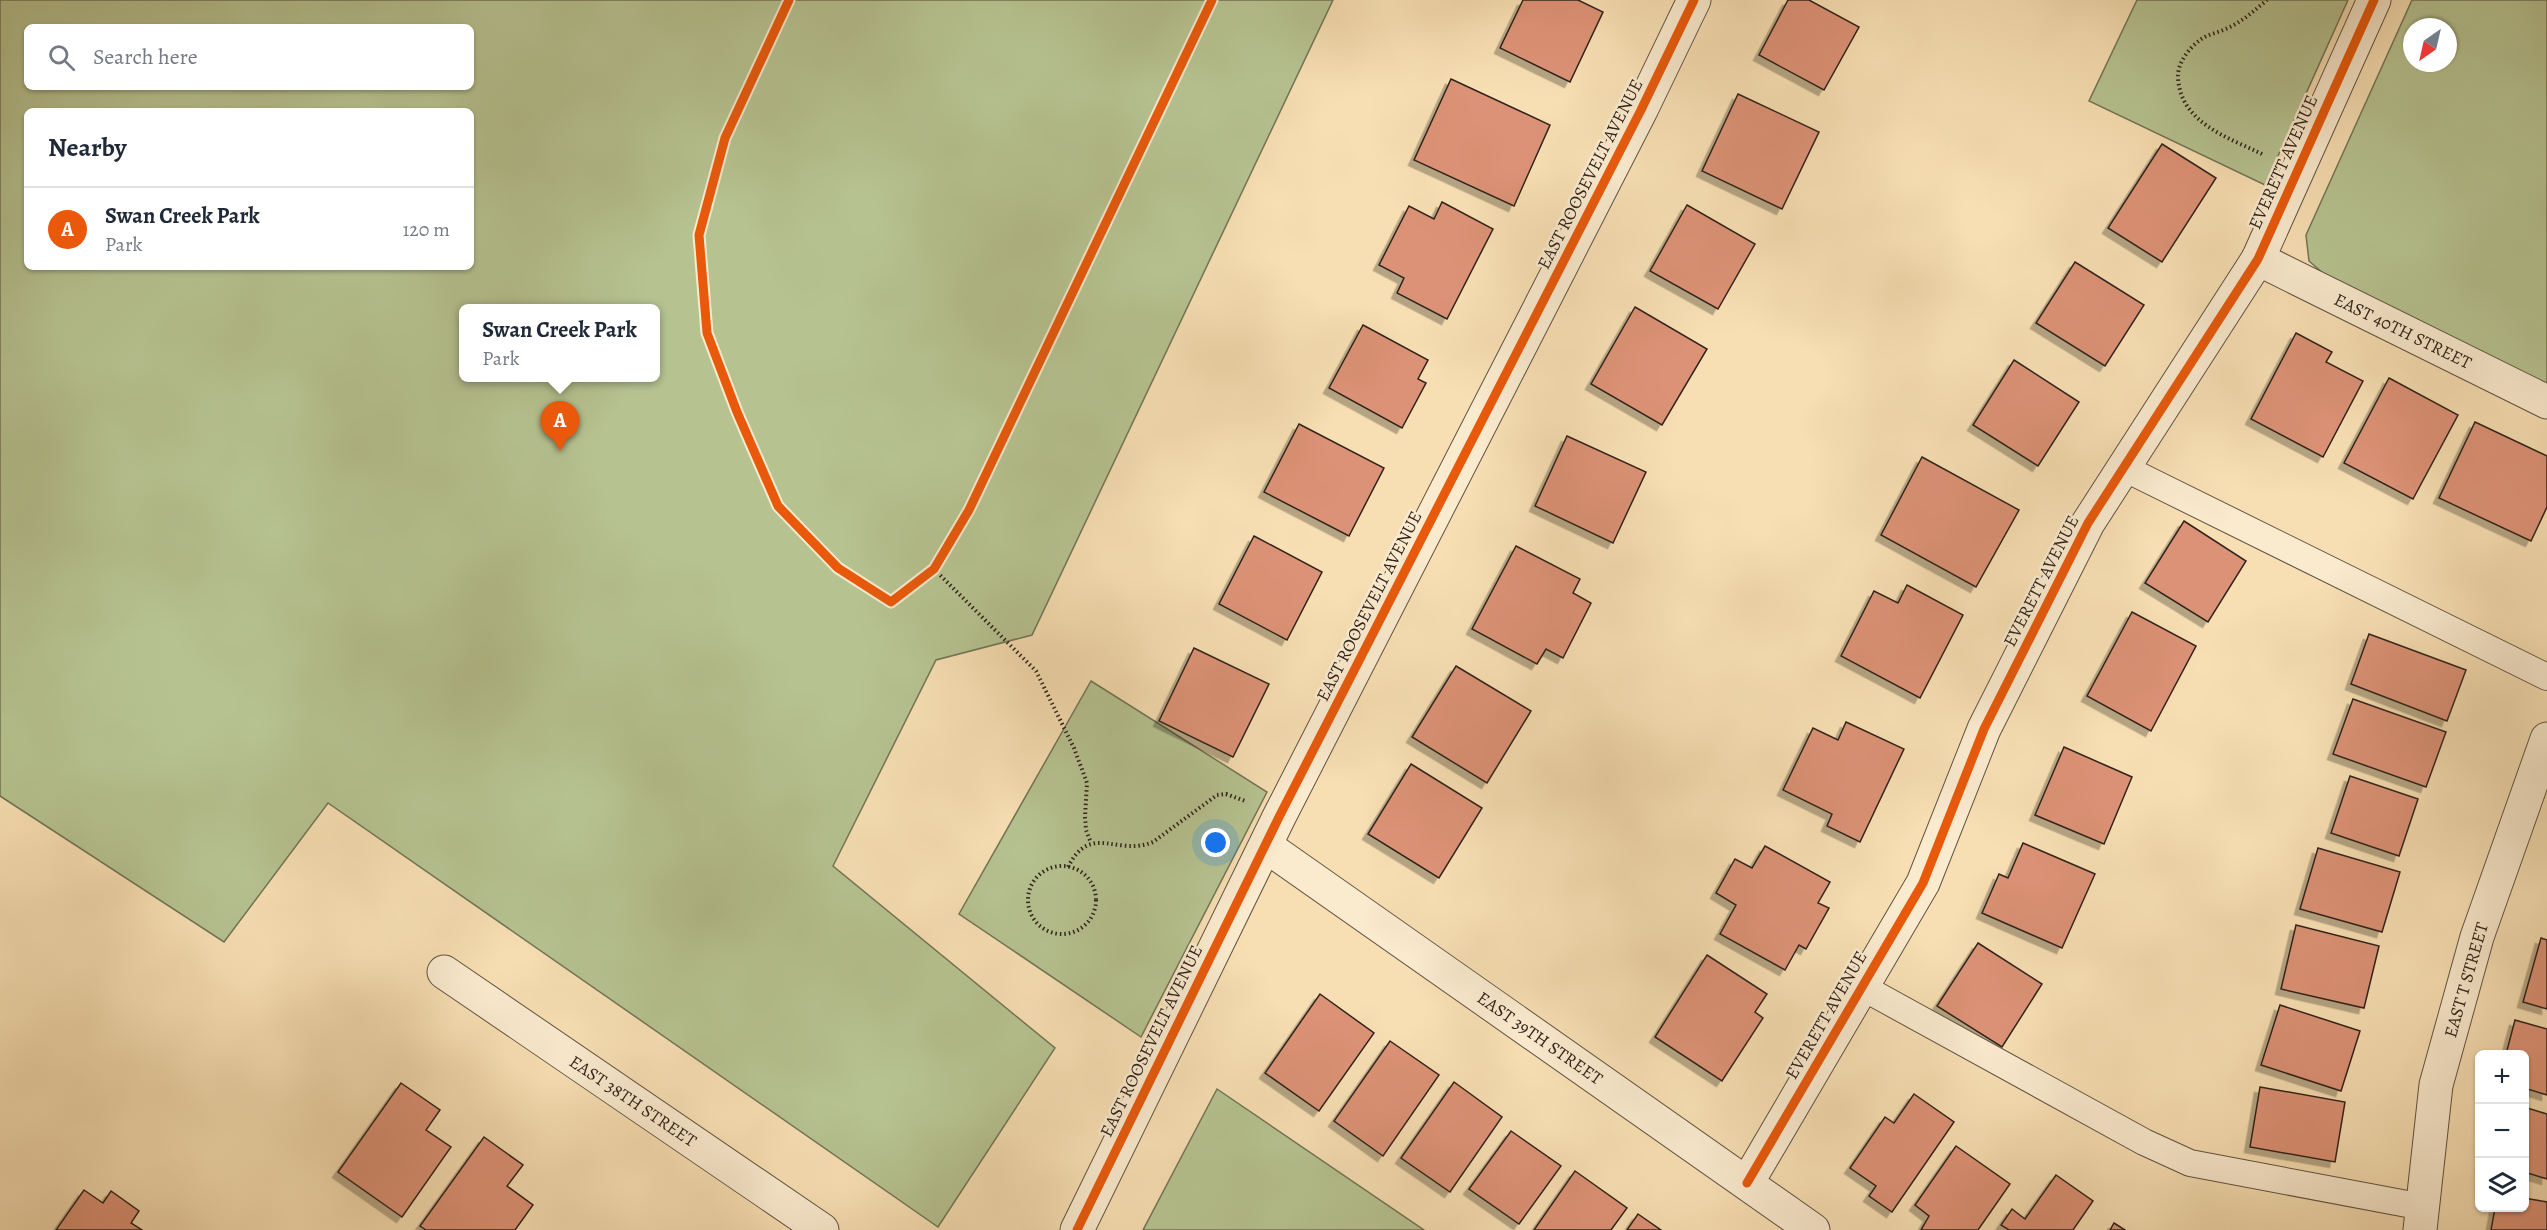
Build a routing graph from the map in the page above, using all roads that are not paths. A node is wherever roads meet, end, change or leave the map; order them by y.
1 (1694, 0) edge
2 (2374, 0) edge
3 (2258, 259) junction
4 (2547, 402) edge
5 (2124, 468) junction
6 (2547, 677) edge
7 (2547, 739) edge
8 (1273, 831) junction
9 (444, 972) dead end
10 (1862, 987) junction
11 (1747, 1183) junction
12 (2422, 1218) edge
13 (822, 1230) edge
14 (1077, 1230) edge
15 (1813, 1230) edge

1 - 8 street, EAST ROOSEVELT AVENUE
2 - 3 street, EVERETT AVENUE
3 - 4 street, EAST 40TH STREET
3 - 5 street, EVERETT AVENUE
5 - 6 lane
5 - 10 street, EVERETT AVENUE
7 - 12 street, EAST T STREET
8 - 11 street, EAST 39TH STREET
8 - 14 street, EAST ROOSEVELT AVENUE
9 - 13 street, EAST 38TH STREET
10 - 11 street, EVERETT AVENUE
10 - 12 lane
11 - 15 street, EAST 39TH STREET

